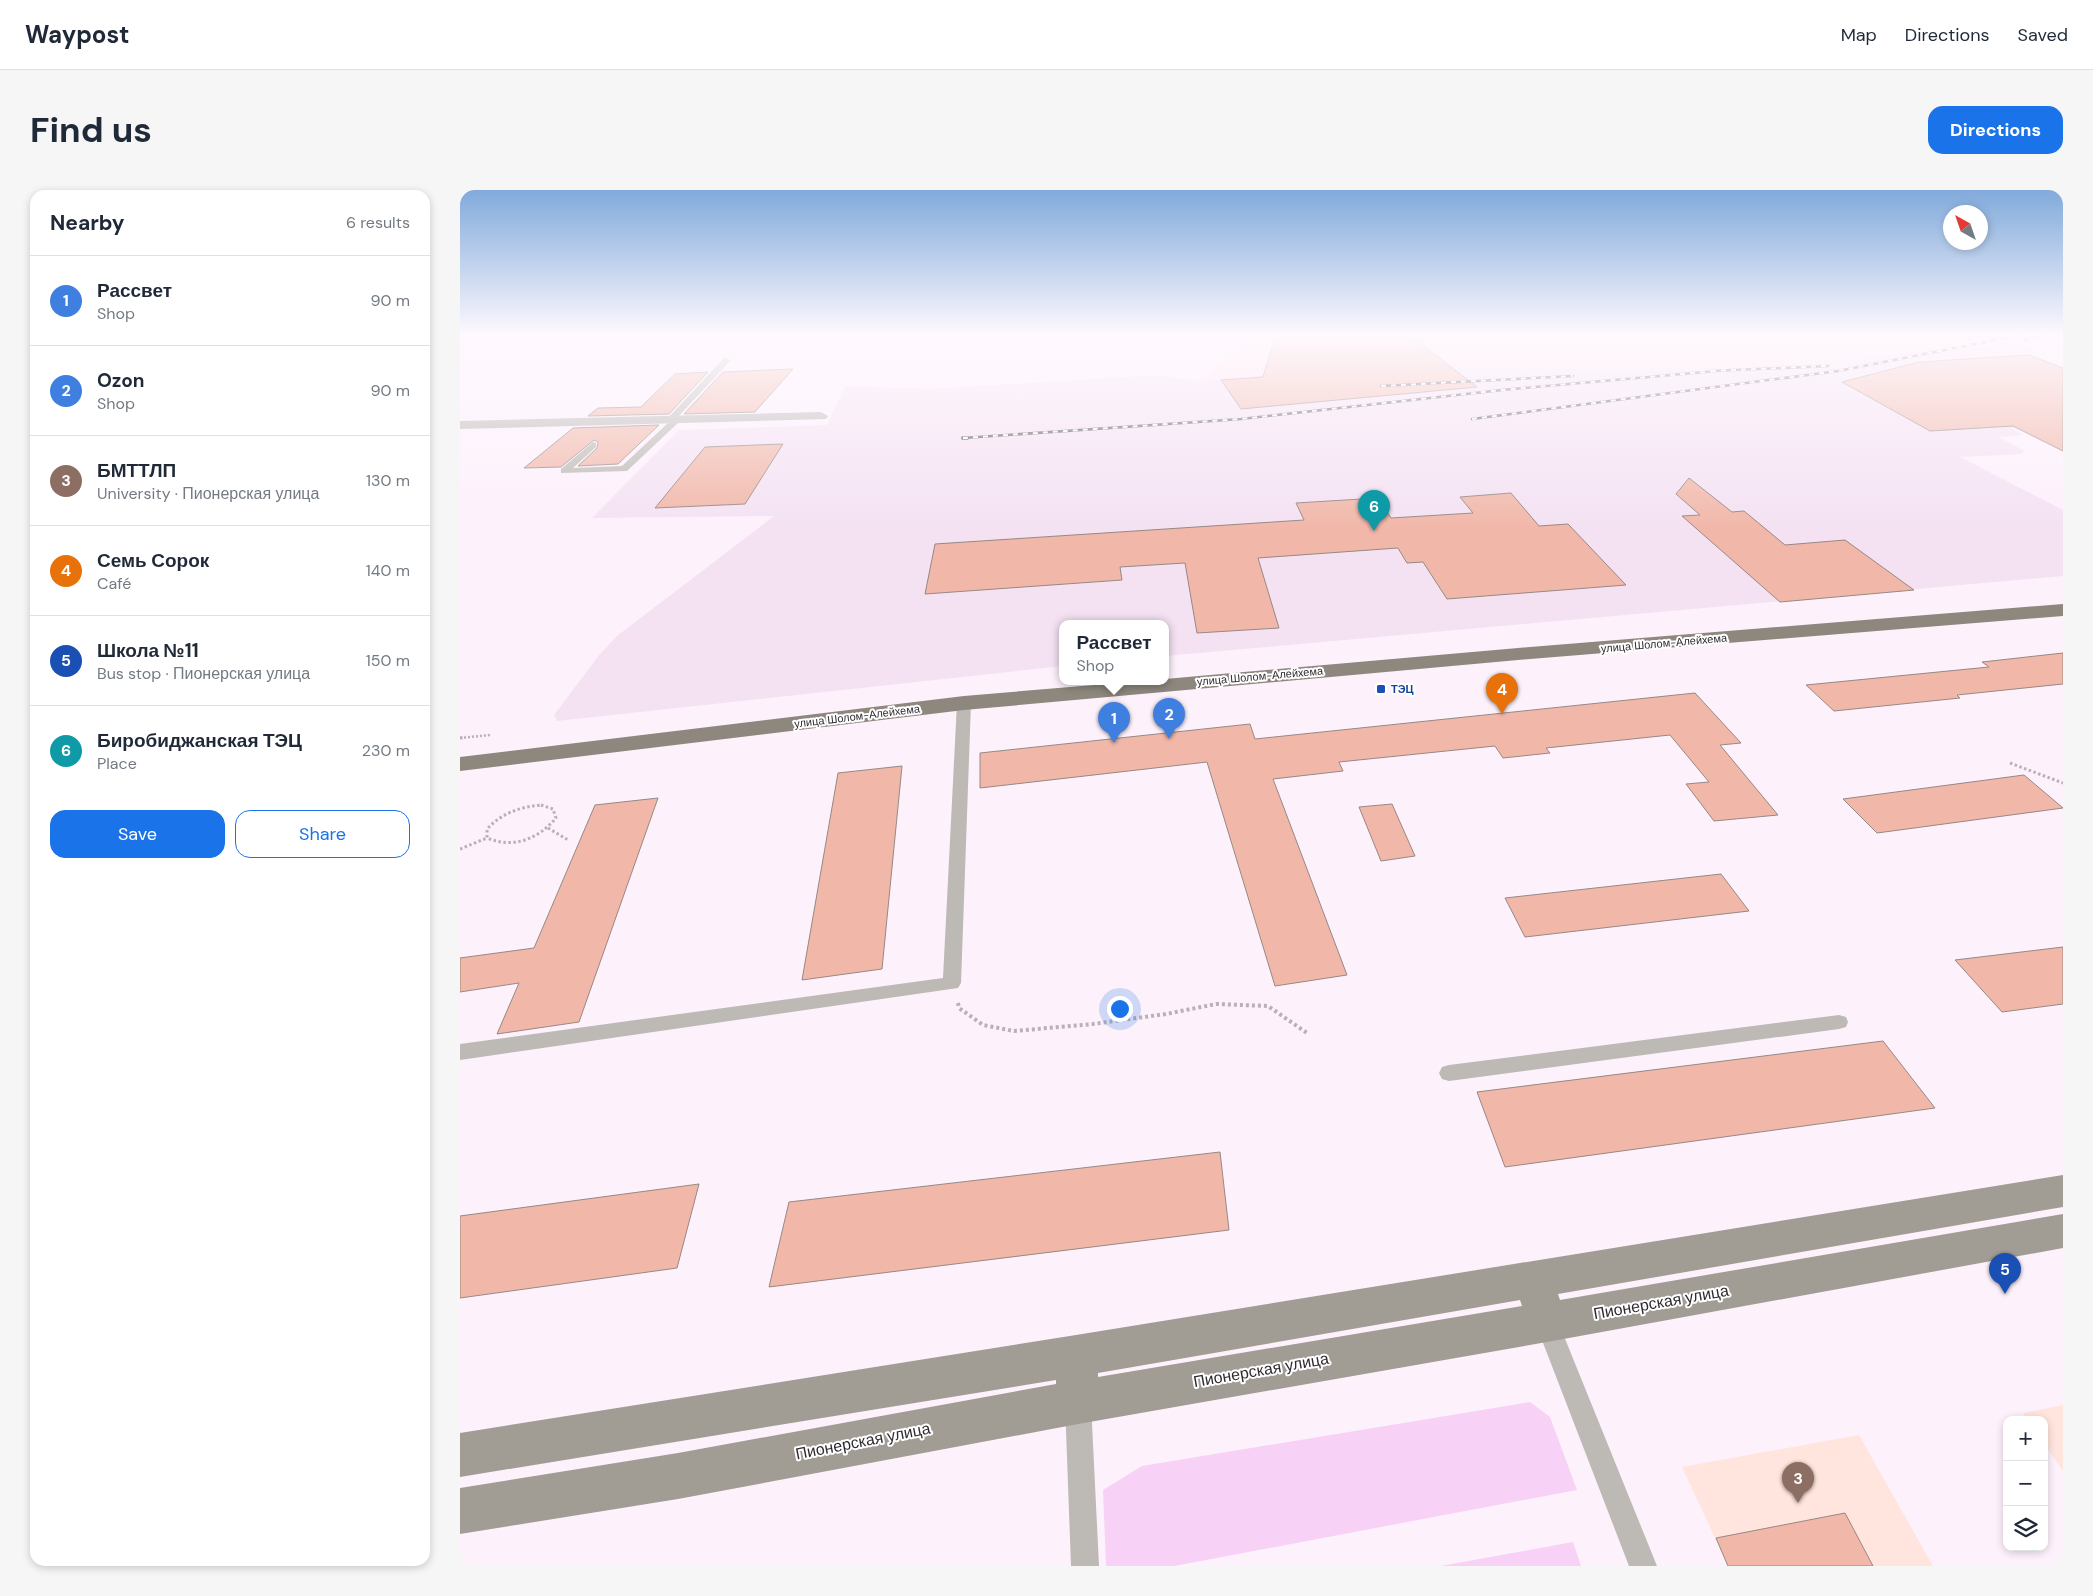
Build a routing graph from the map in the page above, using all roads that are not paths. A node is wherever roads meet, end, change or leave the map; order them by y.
1 (693, 398) edge
2 (821, 416) dead end
3 (672, 421) junction
4 (460, 426) edge
5 (593, 446) dead end
6 (2063, 610) edge
7 (1168, 685) edge
8 (1169, 685) edge
9 (964, 703) junction
10 (460, 764) edge
11 (1839, 1022) dead end
12 (460, 1052) edge
13 (1449, 1073) dead end
14 (2063, 1191) edge
15 (2063, 1231) edge
16 (1532, 1280) junction
17 (1547, 1322) junction
18 (1076, 1356) junction
19 (1078, 1402) junction
20 (460, 1455) edge
21 (460, 1511) edge
22 (1085, 1566) edge
23 (1643, 1566) edge

1 - 3 lane
2 - 3 street
3 - 4 street
3 - 5 lane
6 - 8 main road, улица Шолом-Алейхема
7 - 9 main road, улица Шолом-Алейхема
9 - 10 main road, улица Шолом-Алейхема
9 - 12 lane
11 - 13 lane
14 - 16 main road
15 - 17 main road, Пионерская улица
16 - 17 main road
16 - 18 main road
17 - 19 main road, Пионерская улица
17 - 23 lane
18 - 19 main road
18 - 20 main road
19 - 21 main road, Пионерская улица
19 - 22 lane

